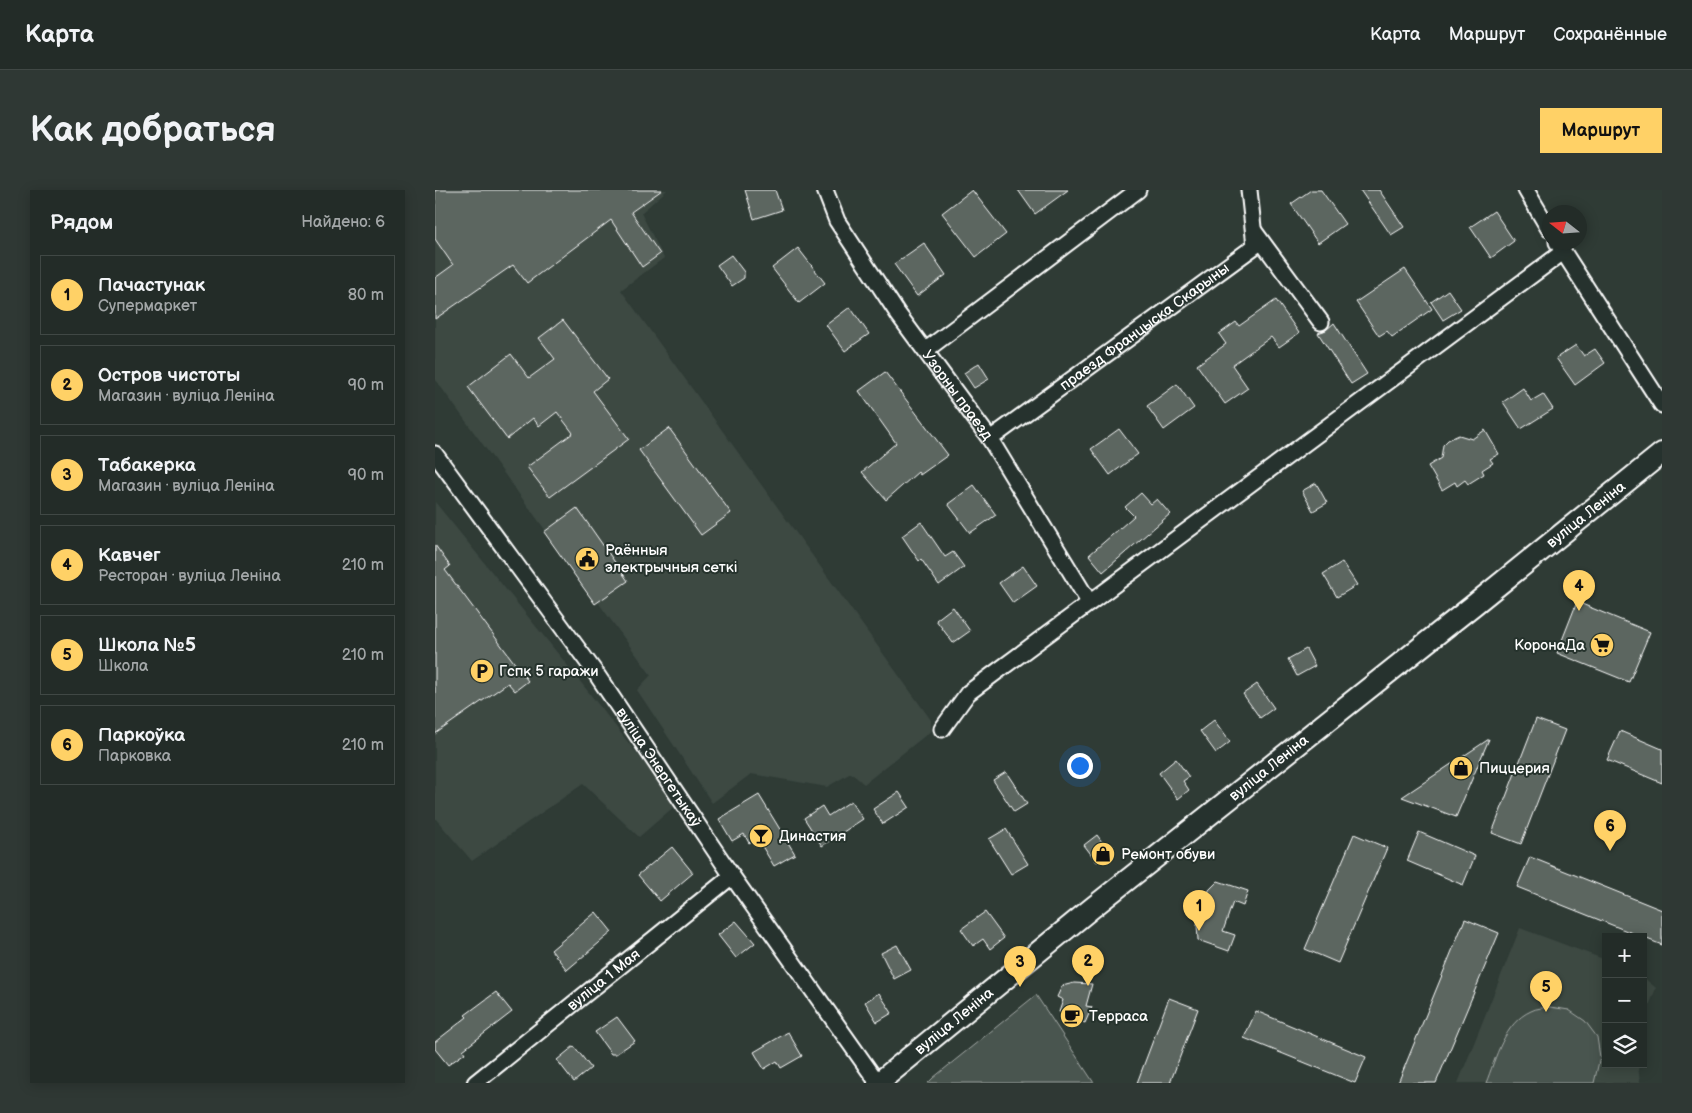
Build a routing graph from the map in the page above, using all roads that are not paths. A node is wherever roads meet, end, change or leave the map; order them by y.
1 (825, 190) edge
2 (1138, 190) edge
3 (1249, 190) edge
4 (1526, 190) edge
5 (1542, 217) edge
6 (1253, 230) junction
7 (1556, 250) edge
8 (1562, 250) edge
9 (1321, 322) dead end
10 (926, 350) junction
11 (1662, 405) edge
12 (990, 439) junction
13 (1662, 453) edge
14 (435, 454) edge
15 (1089, 602) junction
16 (942, 729) dead end
17 (732, 876) junction
18 (475, 1083) edge
19 (878, 1083) edge

1 - 10 street, Узорны праезд
2 - 10 street
3 - 6 street, праезд Францыска Скарыны
4 - 5 street
6 - 9 street
6 - 12 street, праезд Францыска Скарыны
7 - 15 street
8 - 11 street
10 - 12 street, Узорны праезд
12 - 15 street, Узорны праезд
13 - 19 main road, вуліца Леніна
14 - 17 street, вуліца Энергетыкаў
15 - 16 street
17 - 18 street, вуліца 1 Мая
17 - 19 street, вуліца Энергетыкаў

